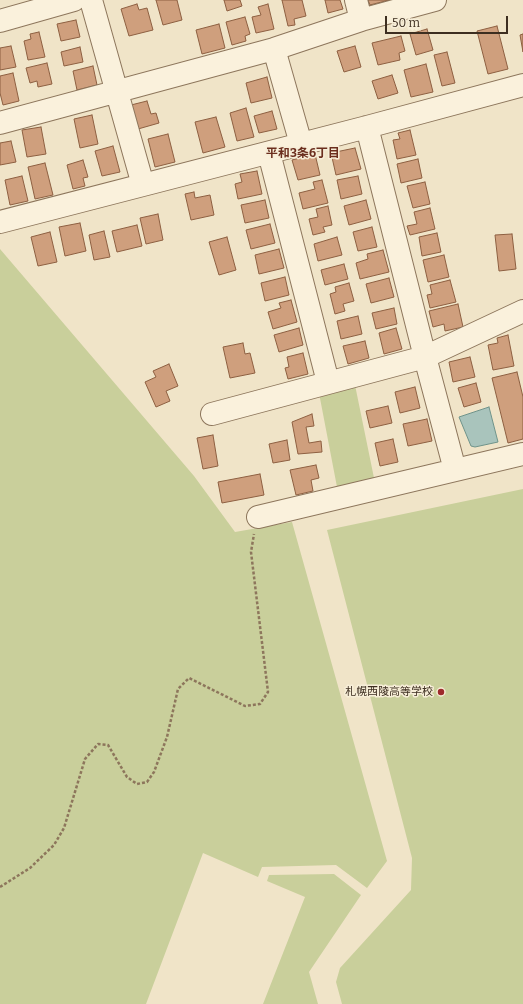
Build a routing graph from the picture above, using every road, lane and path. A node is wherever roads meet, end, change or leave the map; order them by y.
1 (74, 0) edge
2 (91, 0) edge
3 (435, 0) edge
4 (359, 10) edge
5 (0, 21) edge
6 (274, 49) junction
7 (523, 85) edge
8 (117, 91) junction
9 (0, 123) edge
10 (367, 127) junction
11 (301, 144) junction
12 (269, 153) junction
13 (143, 186) junction
14 (0, 222) edge
15 (523, 311) edge
16 (425, 357) junction
17 (328, 382) junction
18 (212, 414) dead end
19 (523, 454) edge
20 (455, 470) junction
21 (258, 517) joint
22 (0, 887) edge

1 - 5 street
2 - 8 street
3 - 4 street
4 - 6 street
6 - 8 street
6 - 11 street
7 - 10 street
8 - 9 street
8 - 13 street
10 - 11 street
10 - 16 street
11 - 12 street
12 - 13 street
12 - 17 street
13 - 14 street
15 - 16 street
16 - 17 street
16 - 20 street
17 - 18 street
19 - 20 street
20 - 21 street
21 - 22 path

